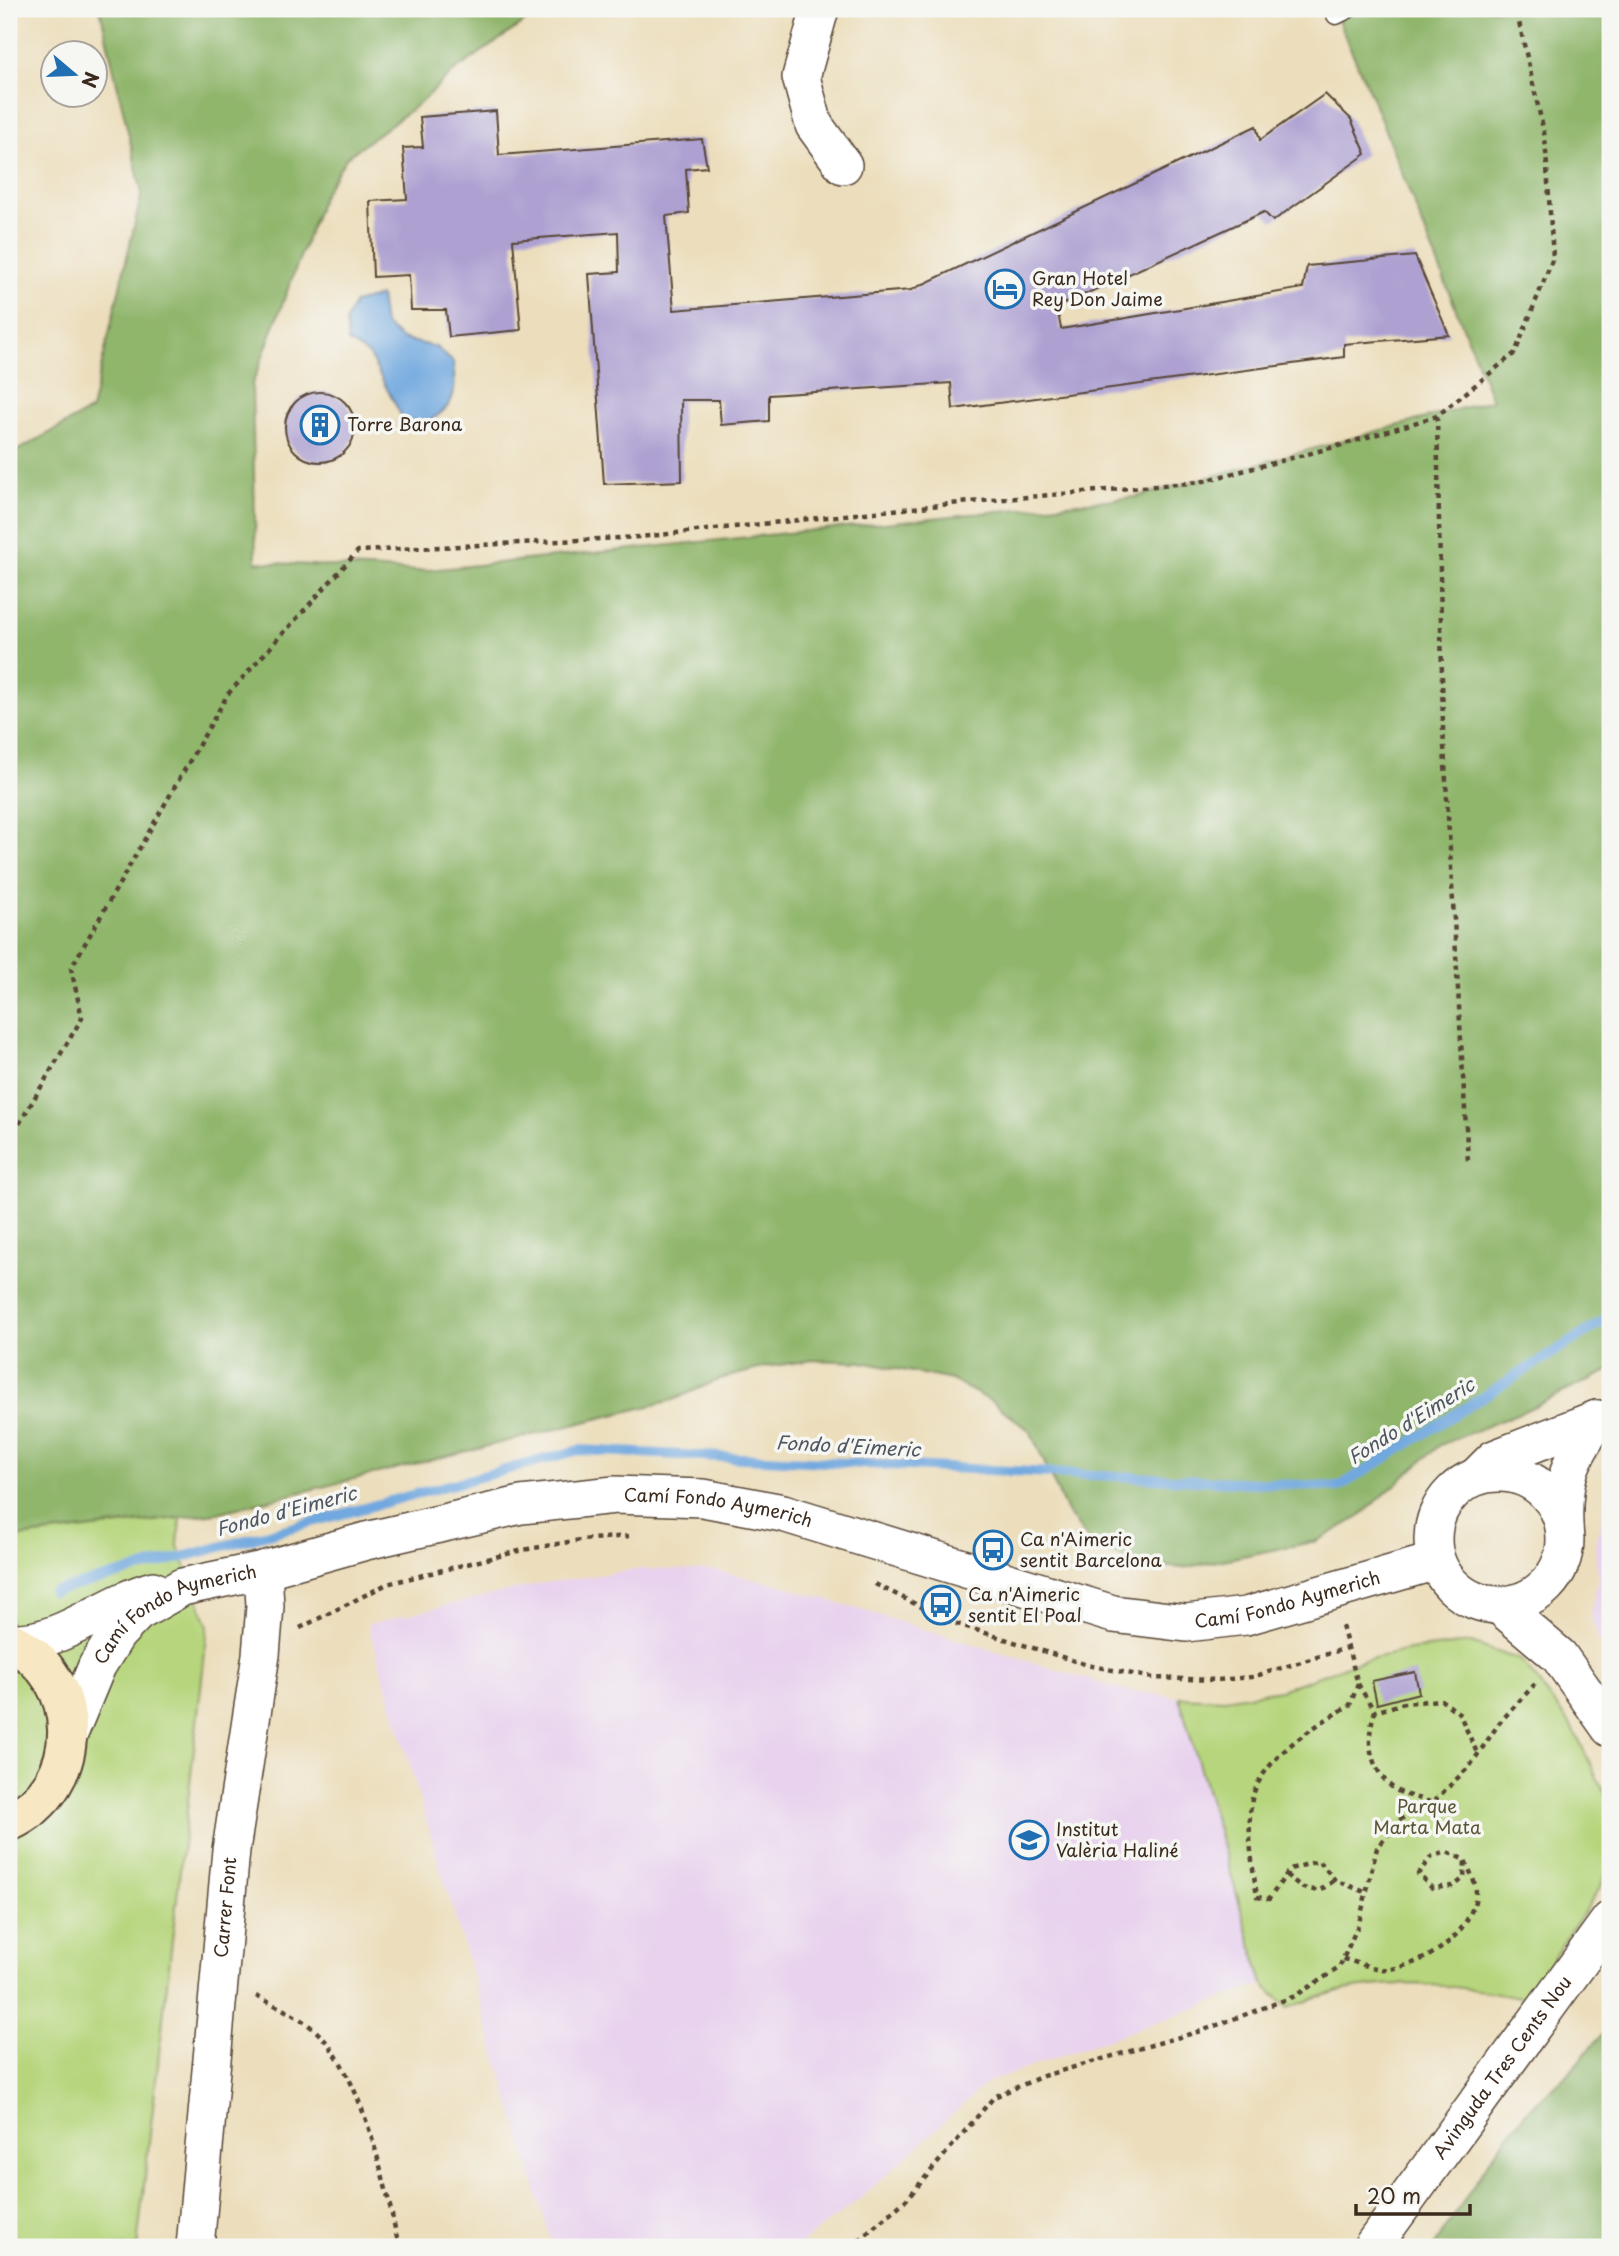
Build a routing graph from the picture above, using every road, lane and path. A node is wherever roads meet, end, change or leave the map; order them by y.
1 (820, 9) edge
2 (1516, 9) edge
3 (843, 165) dead end
4 (1437, 416) junction
5 (9, 1141) edge
6 (1468, 1162) dead end
7 (1604, 1413) edge
8 (1477, 1476) junction
9 (640, 1536) dead end
10 (1563, 1549) junction
11 (1436, 1561) junction
12 (263, 1570) junction
13 (866, 1580) dead end
14 (181, 1587) junction
15 (1500, 1606) junction
16 (306, 1627) dead end
17 (11, 1642) edge
18 (1563, 1661) junction
19 (1357, 1684) junction
20 (1375, 1712) junction
21 (1610, 1728) edge
22 (68, 1736) junction
23 (1478, 1755) junction
24 (1431, 1802) junction
25 (20, 1815) edge
26 (9, 1850) edge
27 (1465, 1860) junction
28 (1286, 1875) junction
29 (1335, 1880) junction
30 (1366, 1892) junction
31 (1610, 1920) edge
32 (1343, 1959) junction
33 (219, 1984) junction
34 (195, 2247) edge
35 (399, 2247) edge
36 (850, 2247) edge
37 (1372, 2247) edge

1 - 3 street
2 - 4 path
4 - 5 path
4 - 6 path
7 - 8 street
7 - 10 street
8 - 10 street
8 - 11 street
9 - 16 path
10 - 15 street
10 - 18 street
11 - 12 street, Camí Fondo Aymerich
11 - 15 street
12 - 14 street, Camí Fondo Aymerich
12 - 33 street, Carrer Font
13 - 19 path
14 - 17 street
14 - 22 street, Camí Fondo Aymerich
15 - 18 street
17 - 22 street
18 - 21 street
18 - 23 path
19 - 20 path
19 - 28 path
20 - 23 path
20 - 24 path
22 - 25 street
23 - 24 path
24 - 30 path
25 - 26 street
27 - 27 path
27 - 32 path
28 - 29 path
28 - 29 path
29 - 30 path
30 - 32 path
31 - 37 street, Avinguda Tres Cents Nou
32 - 36 path
33 - 34 street, Carrer Font
33 - 35 path

